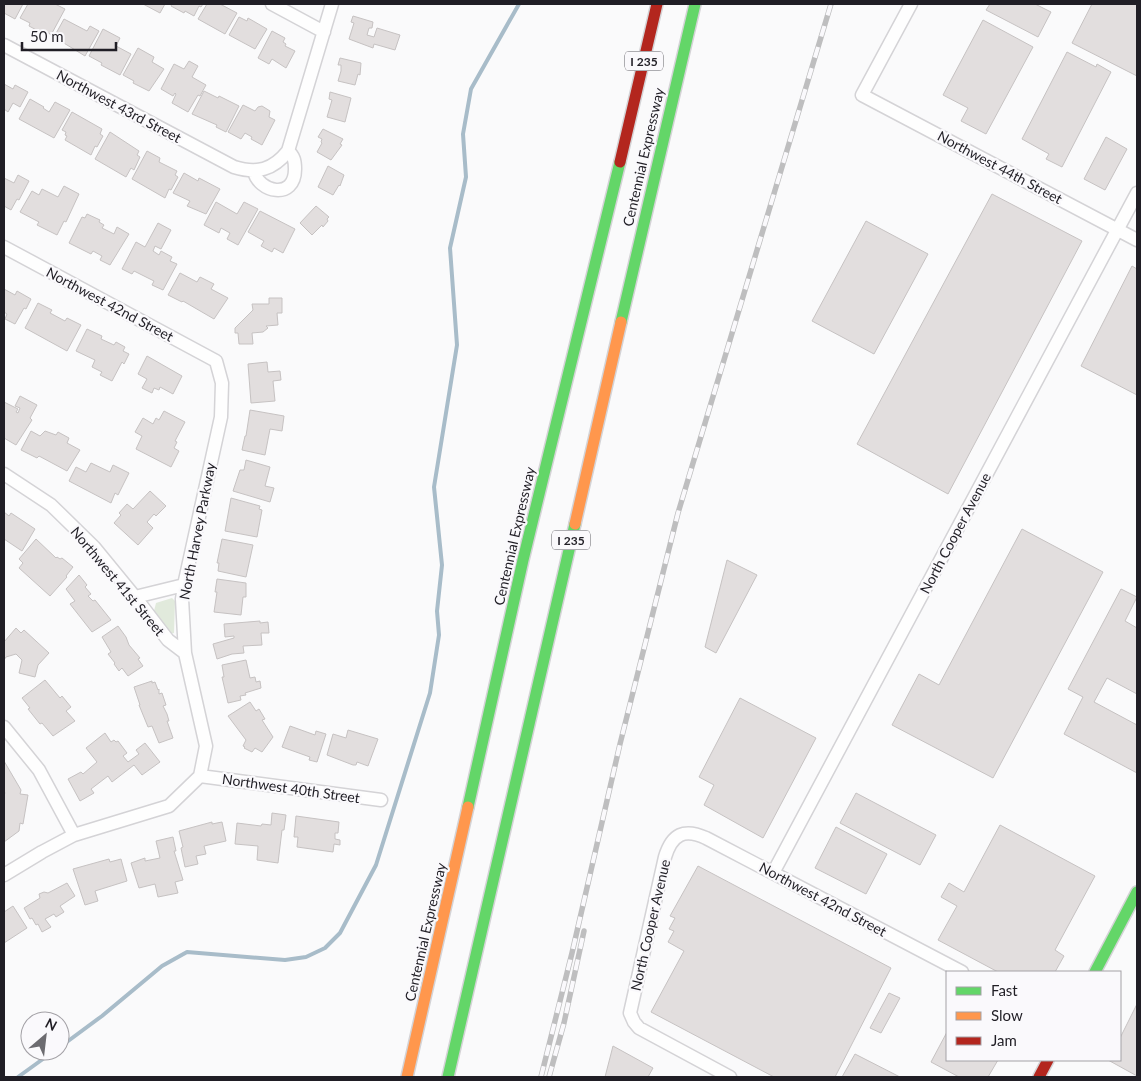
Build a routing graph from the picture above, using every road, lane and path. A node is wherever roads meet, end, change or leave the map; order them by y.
1 (272, 4) edge
2 (332, 4) edge
3 (657, 4) edge
4 (695, 4) edge
5 (911, 4) edge
6 (324, 32) junction
7 (4, 44) edge
8 (288, 151) junction
9 (254, 171) junction
10 (1137, 192) edge
11 (1118, 229) junction
12 (1137, 240) edge
13 (4, 247) edge
14 (216, 361) joint
15 (4, 474) edge
16 (184, 585) junction
17 (135, 597) junction
18 (185, 653) junction
19 (4, 727) edge
20 (200, 776) junction
21 (381, 800) dead end
22 (682, 834) joint
23 (74, 836) junction
24 (773, 874) junction
25 (4, 876) edge
26 (1137, 892) edge
27 (960, 971) edge
28 (1096, 971) edge
29 (424, 1009) junction
30 (398, 1060) dead end
31 (1047, 1061) edge
32 (407, 1077) edge
33 (448, 1077) edge
34 (730, 1077) edge
35 (1039, 1077) edge

1 - 6 street
2 - 6 street
3 - 29 main road, Centennial Expressway / I 235
4 - 33 main road, Centennial Expressway / I 235
5 - 11 street, Northwest 44th Street
6 - 8 street
7 - 9 street, Northwest 43rd Street
8 - 9 street
8 - 9 street
10 - 11 street, North Cooper Avenue
11 - 12 street, Northwest 44th Street
11 - 24 street, North Cooper Avenue
13 - 14 street, Northwest 42nd Street
14 - 16 street, North Harvey Parkway
15 - 17 street, Northwest 41st Street
16 - 17 street
16 - 18 street, North Harvey Parkway
17 - 18 street, Northwest 41st Street
18 - 20 street, North Harvey Parkway
19 - 23 street
20 - 21 street, Northwest 40th Street
20 - 23 street
22 - 24 street, Northwest 42nd Street
22 - 34 street, North Cooper Avenue
23 - 25 street
24 - 27 street, Northwest 42nd Street
26 - 28 main road
29 - 30 main road
29 - 32 main road, Centennial Expressway / I 235
31 - 35 main road

